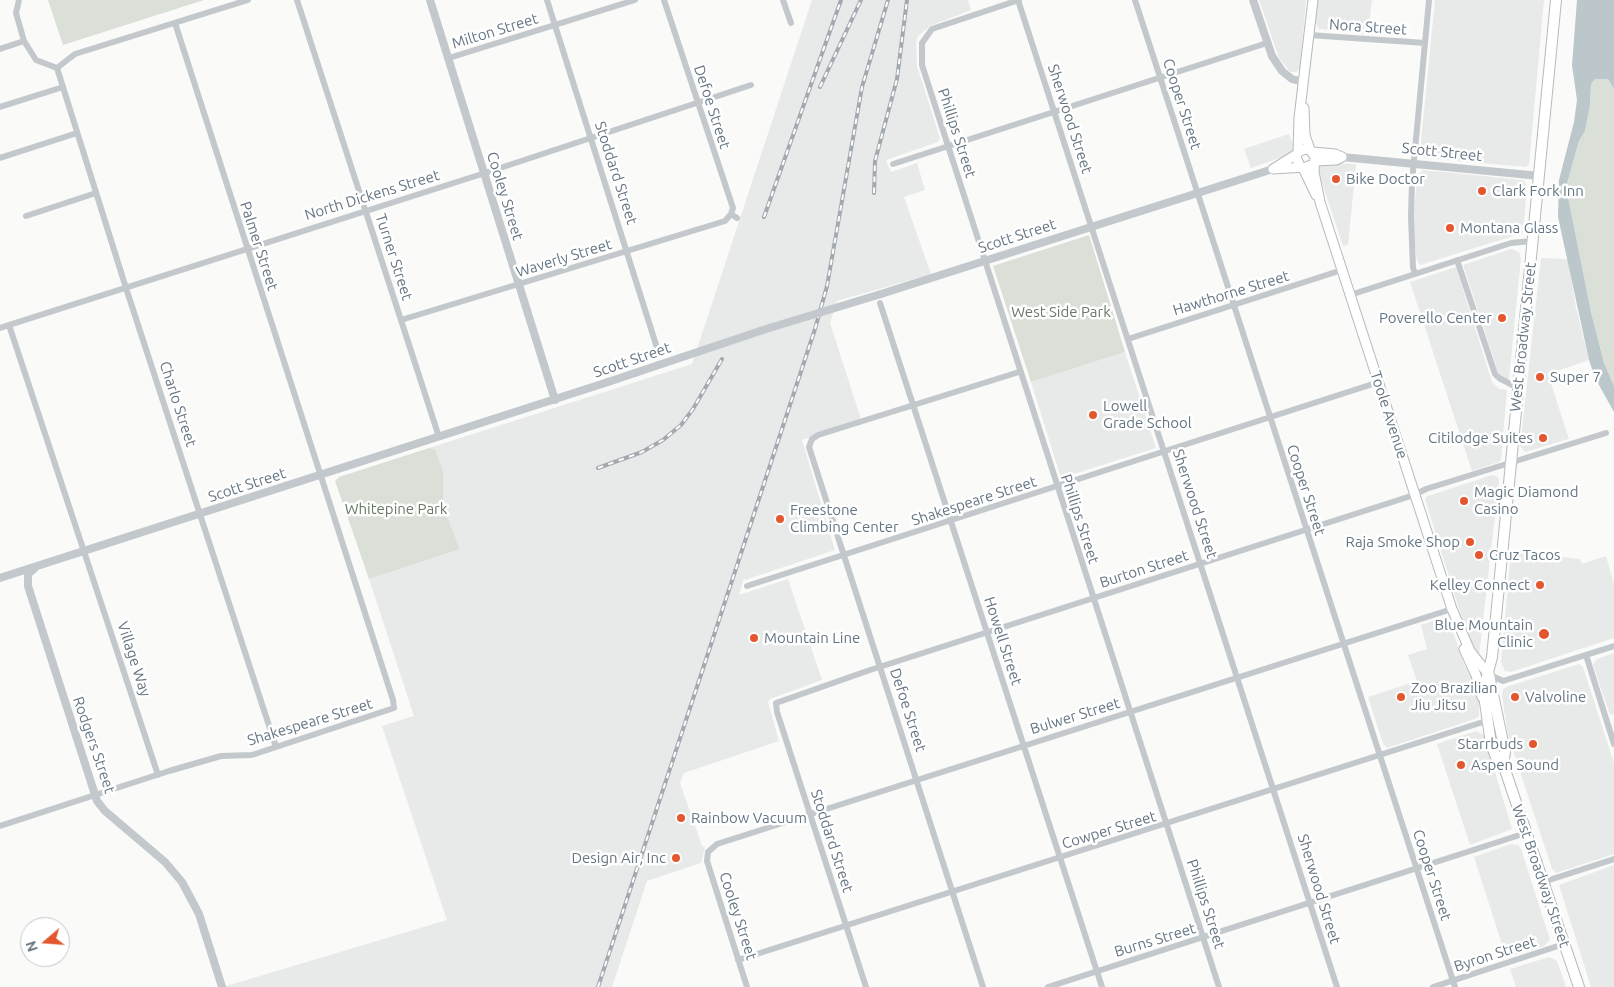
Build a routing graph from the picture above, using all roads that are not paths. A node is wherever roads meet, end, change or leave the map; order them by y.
1 (19, 0) edge
2 (248, 0) edge
3 (297, 0) edge
4 (430, 0) edge
5 (547, 0) edge
6 (635, 0) edge
7 (664, 0) edge
8 (783, 0) edge
9 (1018, 0) edge
10 (1135, 0) edge
11 (1253, 0) edge
12 (1313, 0) edge
13 (1429, 0) edge
14 (1556, 0) edge
15 (791, 23) dead end
16 (175, 24) junction
17 (556, 25) junction
18 (1309, 35) junction
19 (24, 40) junction
20 (1267, 43) junction
21 (1425, 43) junction
22 (0, 48) edge
23 (449, 58) junction
24 (57, 68) junction
25 (1160, 77) junction
26 (1303, 82) junction
27 (751, 86) dead end
28 (63, 87) junction
29 (1302, 98) junction
30 (697, 104) junction
31 (0, 107) edge
32 (1055, 113) junction
33 (77, 132) junction
34 (592, 136) junction
35 (948, 147) junction
36 (1298, 153) junction
37 (1313, 157) junction
38 (1342, 157) joint
39 (0, 158) edge
40 (1413, 163) junction
41 (893, 164) dead end
42 (1302, 167) junction
43 (1273, 169) junction
44 (485, 173) junction
45 (1540, 176) junction
46 (96, 193) junction
47 (1198, 193) junction
48 (1320, 202) junction
49 (365, 210) junction
50 (26, 216) dead end
51 (734, 216) joint
52 (1091, 227) junction
53 (1532, 241) junction
54 (247, 248) junction
55 (628, 251) junction
56 (1457, 260) junction
57 (985, 261) junction
58 (1342, 270) junction
59 (1415, 274) junction
60 (518, 284) junction
61 (126, 288) junction
62 (1350, 294) junction
63 (880, 303) dead end
64 (1234, 305) junction
65 (401, 320) junction
66 (9, 326) junction
67 (0, 328) edge
68 (1128, 339) junction
69 (659, 354) dead end
70 (1019, 372) junction
71 (1378, 382) junction
72 (1518, 388) junction
73 (555, 400) junction
74 (914, 406) junction
75 (1269, 416) junction
76 (1606, 433) dead end
77 (438, 437) junction
78 (1165, 452) junction
79 (1510, 463) junction
80 (320, 476) junction
81 (1057, 488) junction
82 (1414, 495) junction
83 (201, 514) junction
84 (951, 521) junction
85 (1306, 531) junction
86 (84, 551) junction
87 (843, 555) junction
88 (1202, 564) junction
89 (37, 566) junction
90 (0, 578) edge
91 (747, 586) dead end
92 (1094, 598) junction
93 (1452, 609) junction
94 (1458, 627) junction
95 (987, 632) junction
96 (1343, 644) junction
97 (1614, 646) edge
98 (1586, 655) junction
99 (880, 667) junction
100 (1489, 675) junction
101 (1238, 676) junction
102 (776, 703) joint
103 (1132, 712) junction
104 (1486, 716) junction
105 (1614, 744) edge
106 (1023, 746) junction
107 (276, 747) junction
108 (1380, 756) junction
109 (1503, 764) junction
110 (158, 775) junction
111 (917, 779) junction
112 (1275, 790) junction
113 (95, 796) junction
114 (810, 814) junction
115 (1168, 825) junction
116 (0, 826) edge
117 (1526, 833) junction
118 (708, 852) joint
119 (1060, 858) junction
120 (1614, 859) edge
121 (1417, 868) junction
122 (1543, 882) junction
123 (953, 894) junction
124 (1310, 902) junction
125 (847, 927) junction
126 (1203, 938) junction
127 (1564, 944) junction
128 (738, 960) junction
129 (1097, 972) junction
130 (1454, 984) edge
131 (222, 987) edge
132 (747, 987) edge
133 (866, 987) edge
134 (983, 987) edge
135 (1048, 987) edge
136 (1102, 987) edge
137 (1219, 987) edge
138 (1337, 987) edge
139 (1433, 987) edge
140 (1579, 987) edge

1 - 19 street
2 - 16 street
3 - 49 street, Turner Street
4 - 23 street, Cooley Street
5 - 17 street, Stoddard Street
6 - 17 street, Milton Street
7 - 30 street, Defoe Street
8 - 15 street
9 - 32 street, Sherwood Street
9 - 35 street, Phillips Street
10 - 25 street, Cooper Street
11 - 20 street
12 - 18 main road, Toole Avenue
13 - 21 street
14 - 45 main road, West Broadway Street
16 - 24 street
16 - 54 street, Palmer Street
17 - 23 street, Milton Street
17 - 34 street, Stoddard Street
18 - 21 street, Nora Street
18 - 26 main road, Toole Avenue
19 - 22 street
19 - 24 street
20 - 25 street
20 - 26 street
21 - 40 street
23 - 44 street, Cooley Street
24 - 28 street, Charlo Street
25 - 32 street
25 - 47 street, Cooper Street
26 - 29 main road, Toole Avenue
27 - 30 street, North Dickens Street
28 - 31 street
28 - 33 street, Charlo Street
29 - 36 main road, Toole Avenue
29 - 37 main road, Toole Avenue
30 - 34 street, North Dickens Street
30 - 51 street, Defoe Street
32 - 35 street
32 - 52 street, Sherwood Street
33 - 39 street
33 - 46 street, Charlo Street
34 - 44 street, North Dickens Street
34 - 55 street, Stoddard Street
35 - 41 street
35 - 57 street, Phillips Street
36 - 37 main road
36 - 42 main road, Toole Avenue
36 - 43 main road
37 - 38 main road
37 - 42 main road
37 - 48 main road, Toole Avenue
38 - 40 street, Scott Street
40 - 45 street, Scott Street
40 - 59 street
42 - 43 main road
42 - 48 main road, Toole Avenue
43 - 47 street, Scott Street
44 - 49 street, North Dickens Street
44 - 60 street, Cooley Street
45 - 53 main road, West Broadway Street
46 - 50 street
46 - 61 street, Charlo Street
47 - 52 street, Scott Street
47 - 64 street, Cooper Street
48 - 58 main road, Toole Avenue
49 - 54 street, North Dickens Street
49 - 65 street, Turner Street
51 - 55 street, Waverly Street
52 - 57 street, Scott Street
52 - 68 street, Sherwood Street
53 - 56 street
53 - 72 main road, West Broadway Street
54 - 61 street, North Dickens Street
54 - 80 street, Palmer Street
55 - 60 street, Waverly Street
55 - 69 street, Stoddard Street
56 - 59 street
56 - 72 street
57 - 70 street, Phillips Street
57 - 73 street, Scott Street, bridge
58 - 62 main road, Toole Avenue
58 - 64 street, Hawthorne Street
59 - 62 street
60 - 65 street, Waverly Street
60 - 73 street, Cooley Street
61 - 66 street, North Dickens Street
61 - 83 street, Charlo Street
62 - 71 main road, Toole Avenue
63 - 74 street, Howell Street
64 - 68 street, Hawthorne Street
64 - 75 street, Cooper Street
65 - 77 street, Turner Street
66 - 67 street, North Dickens Street
66 - 86 street
68 - 78 street, Sherwood Street
70 - 74 street
70 - 81 street, Phillips Street
71 - 75 street, Shakespeare Street
71 - 82 main road, Toole Avenue
72 - 79 main road, West Broadway Street
73 - 77 street, Scott Street
74 - 84 street, Howell Street
74 - 87 street, Defoe Street
75 - 78 street, Shakespeare Street
75 - 85 street, Cooper Street
76 - 79 street, Burton Street
77 - 80 street, Scott Street
78 - 81 street, Shakespeare Street
78 - 88 street, Sherwood Street
79 - 82 street, Burton Street
79 - 100 main road, West Broadway Street
80 - 83 street, Scott Street
80 - 107 street, Shakespeare Street
81 - 84 street, Shakespeare Street
81 - 92 street, Phillips Street
82 - 85 street, Burton Street
82 - 93 main road, Toole Avenue
83 - 86 street, Scott Street
83 - 107 street, Charlo Street
84 - 87 street, Shakespeare Street
84 - 95 street, Howell Street
85 - 88 street, Burton Street
85 - 96 street, Cooper Street
86 - 89 street, Scott Street
86 - 110 street, Village Way
87 - 91 street, Shakespeare Street
87 - 99 street, Defoe Street
88 - 92 street, Burton Street
88 - 101 street, Sherwood Street
89 - 90 street, Scott Street
89 - 113 street, Rodgers Street
92 - 95 street, Burton Street
92 - 103 street, Phillips Street
93 - 94 main road, Toole Avenue
93 - 96 street, Bulwer Street
94 - 100 main road, Toole Avenue
94 - 104 main road, Toole Avenue
95 - 99 street, Burton Street
95 - 106 street, Howell Street
96 - 101 street, Bulwer Street
96 - 108 street, Cooper Street
97 - 98 street
98 - 100 street
98 - 105 street
99 - 102 street, Burton Street
99 - 111 street, Defoe Street
100 - 104 main road, West Broadway Street
100 - 109 main road, West Broadway Street
101 - 103 street, Bulwer Street
101 - 112 street, Sherwood Street
102 - 114 street, Stoddard Street
103 - 106 street, Bulwer Street
103 - 115 street, Phillips Street
104 - 108 street, Cowper Street
104 - 109 main road, West Broadway Street
106 - 111 street, Bulwer Street
106 - 119 street, Howell Street
107 - 110 street, Shakespeare Street
108 - 112 street, Cowper Street
108 - 121 street, Cooper Street
109 - 117 main road, West Broadway Street
110 - 113 street, Shakespeare Street
111 - 114 street, Bulwer Street
111 - 123 street, Defoe Street
112 - 115 street, Cowper Street
112 - 124 street, Sherwood Street
113 - 116 street, Shakespeare Street
113 - 131 street, Rodgers Street
114 - 118 street, Bulwer Street
114 - 125 street, Stoddard Street
115 - 119 street, Cowper Street
115 - 126 street, Phillips Street
117 - 121 street, Burns Street
117 - 122 main road, West Broadway Street
118 - 128 street, Cooley Street
119 - 123 street, Cowper Street
119 - 129 street, Howell Street
120 - 122 street
121 - 124 street, Burns Street
121 - 130 street, Cooper Street
122 - 127 main road, West Broadway Street
123 - 125 street, Cowper Street
123 - 134 street, Defoe Street
124 - 126 street, Burns Street
124 - 138 street, Sherwood Street
125 - 128 street, Cowper Street
125 - 133 street, Stoddard Street
126 - 129 street, Burns Street
126 - 137 street, Phillips Street
127 - 130 street, Byron Street
127 - 140 main road, West Broadway Street
128 - 132 street, Cooley Street
129 - 135 street, Burns Street
129 - 136 street, Howell Street
130 - 139 street, Byron Street

